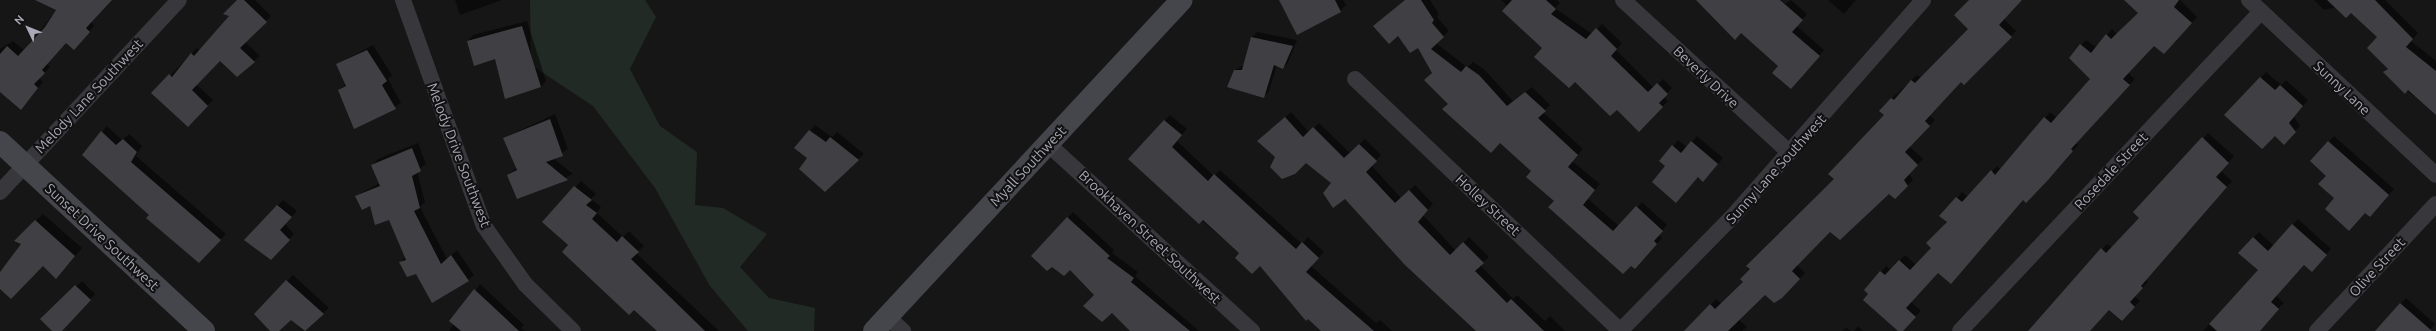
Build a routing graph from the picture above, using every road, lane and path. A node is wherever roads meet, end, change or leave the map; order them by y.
1 (179, 0) edge
2 (403, 0) edge
3 (1182, 0) edge
4 (1623, 0) edge
5 (1923, 0) edge
6 (2249, 0) edge
7 (2261, 12) junction
8 (1355, 79) dead end
9 (0, 142) edge
10 (1048, 144) junction
11 (1790, 153) junction
12 (25, 165) junction
13 (2436, 176) edge
14 (0, 192) edge
15 (2436, 204) edge
16 (888, 326) edge
17 (204, 331) edge
18 (573, 331) edge
19 (1252, 331) edge
20 (1620, 331) edge
21 (1960, 331) edge
22 (2317, 331) edge

1 - 12 street, Melody Lane Southwest
2 - 18 street, Melody Drive Southwest
3 - 10 street, Myall Southwest
4 - 11 street, Beverly Drive
5 - 11 street, Sunny Lane Southwest
6 - 7 street, Sunny Lane
7 - 13 street, Sunny Lane
7 - 21 street, Rosedale Street
8 - 20 street, Holley Street
9 - 12 street, Sunset Drive Southwest
10 - 16 street, Myall Southwest
10 - 19 street, Brookhaven Street Southwest
11 - 20 street, Sunny Lane Southwest
12 - 14 street, Melody Lane Southwest
12 - 17 street, Sunset Drive Southwest
15 - 22 street, Olive Street

